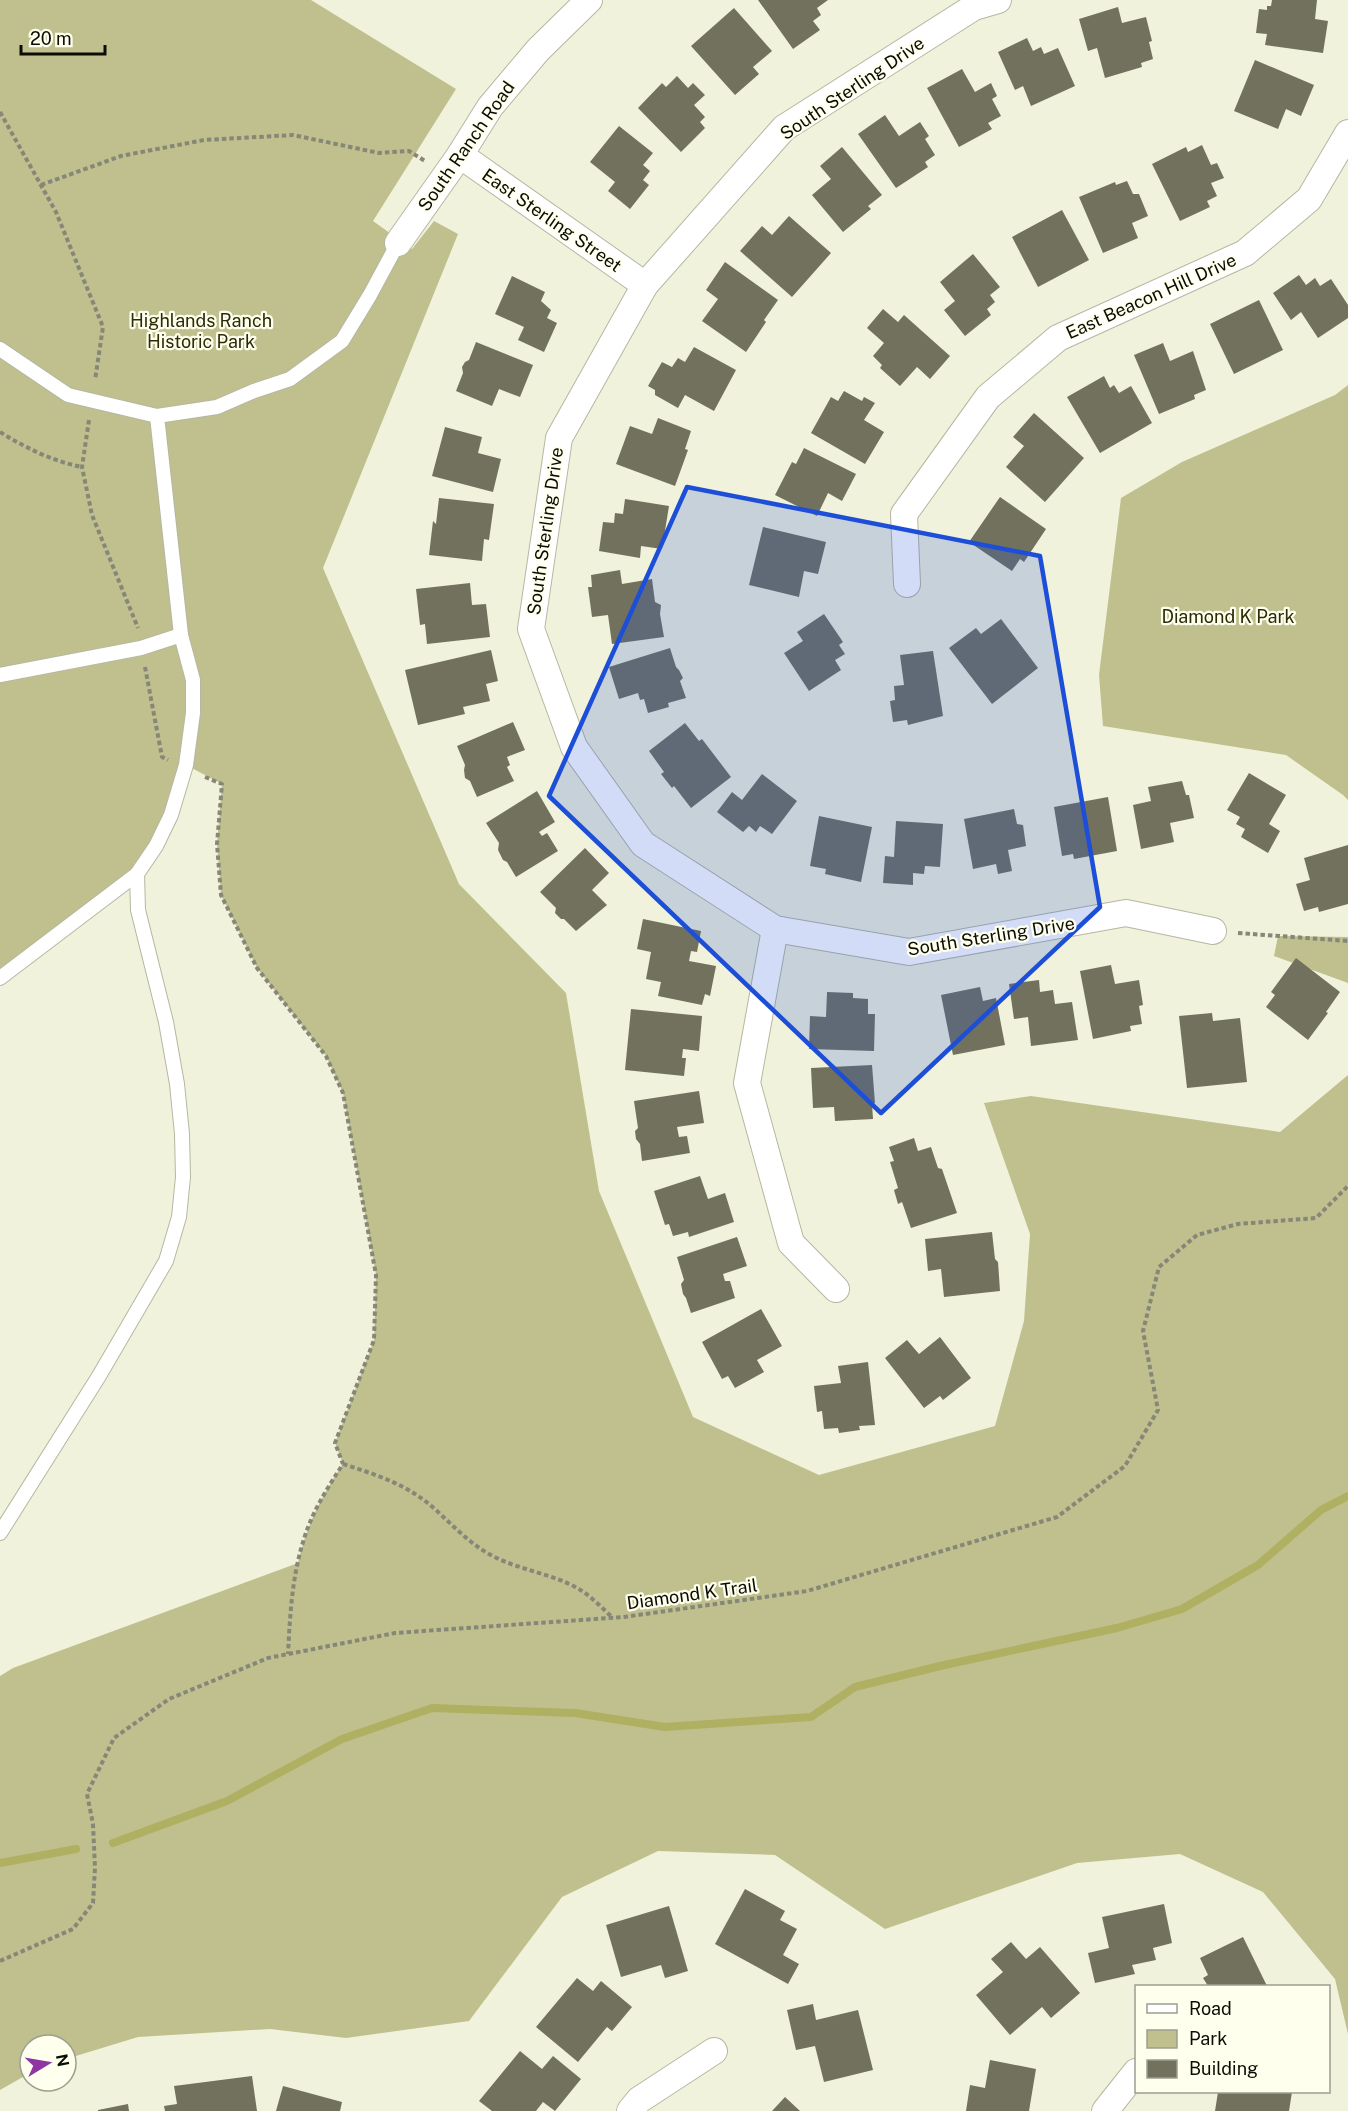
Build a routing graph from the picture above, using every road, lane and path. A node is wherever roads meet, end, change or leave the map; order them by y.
1 (589, 0) edge
2 (998, 0) edge
3 (0, 112) edge
4 (1348, 133) edge
5 (453, 164) junction
6 (41, 185) junction
7 (398, 243) joint
8 (645, 285) junction
9 (0, 349) edge
10 (92, 400) junction
11 (157, 416) junction
12 (0, 432) edge
13 (82, 467) junction
14 (907, 584) dead end
15 (182, 635) junction
16 (141, 648) junction
17 (0, 675) edge
18 (185, 768) junction
19 (137, 874) junction
20 (775, 929) junction
21 (1213, 931) joint
22 (1348, 940) edge
23 (0, 978) edge
24 (1348, 1186) edge
25 (836, 1289) dead end
26 (343, 1464) junction
27 (0, 1533) edge
28 (613, 1618) junction
29 (288, 1654) junction
30 (0, 1961) edge
31 (714, 2051) dead end
32 (1135, 2074) edge
33 (630, 2111) edge
34 (1105, 2111) edge

1 - 5 street, South Ranch Road
2 - 8 street, South Sterling Drive
3 - 6 path
4 - 14 street, East Beacon Hill Drive
5 - 6 path
5 - 7 street, South Ranch Road
5 - 8 street, East Sterling Street
6 - 10 path
7 - 11 lane
8 - 20 street, South Sterling Drive
9 - 10 lane
10 - 11 lane
10 - 13 path
11 - 15 lane
12 - 13 path
13 - 16 path
15 - 16 lane
15 - 18 lane
16 - 17 lane
16 - 18 path
18 - 19 lane
18 - 26 path
19 - 23 lane
19 - 27 lane
20 - 21 street, South Sterling Drive
20 - 25 street
21 - 22 path
24 - 28 path, Diamond K Trail
26 - 28 path
26 - 29 path
28 - 29 path, Diamond K Trail
29 - 30 path, Diamond K Trail
31 - 33 street
32 - 34 street

